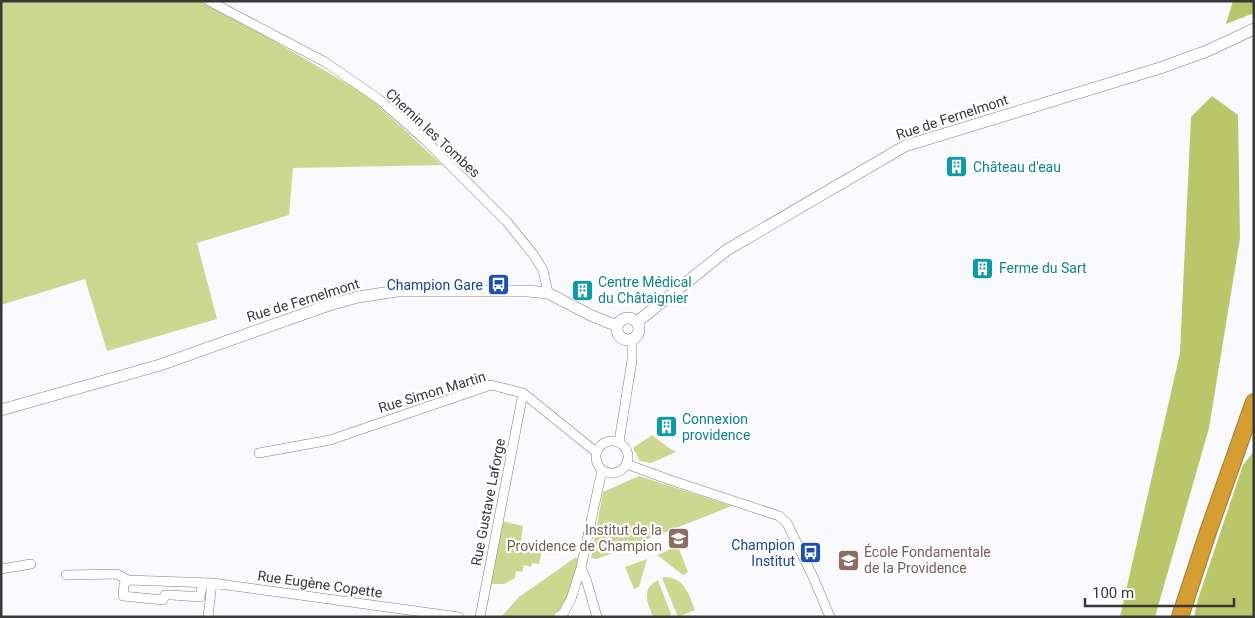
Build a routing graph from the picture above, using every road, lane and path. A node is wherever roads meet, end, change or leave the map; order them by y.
1 (209, 1) edge
2 (1254, 29) edge
3 (548, 293) junction
4 (637, 322) junction
5 (617, 326) junction
6 (632, 340) junction
7 (523, 393) junction
8 (1254, 402) edge
9 (1, 410) edge
10 (619, 442) junction
11 (596, 452) junction
12 (259, 453) dead end
13 (627, 462) junction
14 (602, 470) junction
15 (31, 564) dead end
16 (581, 568) junction
17 (1, 569) edge
18 (66, 575) dead end
19 (128, 580) junction
20 (207, 583) junction
21 (208, 617) edge
22 (459, 617) edge
23 (480, 617) edge
24 (558, 617) edge
25 (597, 617) edge
26 (830, 617) edge
27 (1180, 617) edge

1 - 3 street, Chemin les Tombes
2 - 4 street, Rue de Fernelmont
3 - 5 street, Rue de Fernelmont
3 - 9 street, Rue de Fernelmont
4 - 5 street, Rue de Fernelmont
4 - 6 street
5 - 6 street, Rue de Fernelmont
6 - 10 street
7 - 11 street, Rue Simon Martin
7 - 12 street, Rue Simon Martin
7 - 23 street, Rue Gustave Laforge
8 - 27 highway
10 - 11 street
10 - 13 street
11 - 14 street
13 - 14 street
13 - 26 street
14 - 16 street
15 - 17 street
16 - 24 street
16 - 25 street
18 - 19 street, Rue Eugène Copette
19 - 20 street, Rue Eugène Copette
19 - 20 street
20 - 21 street
20 - 22 street, Rue Eugène Copette

